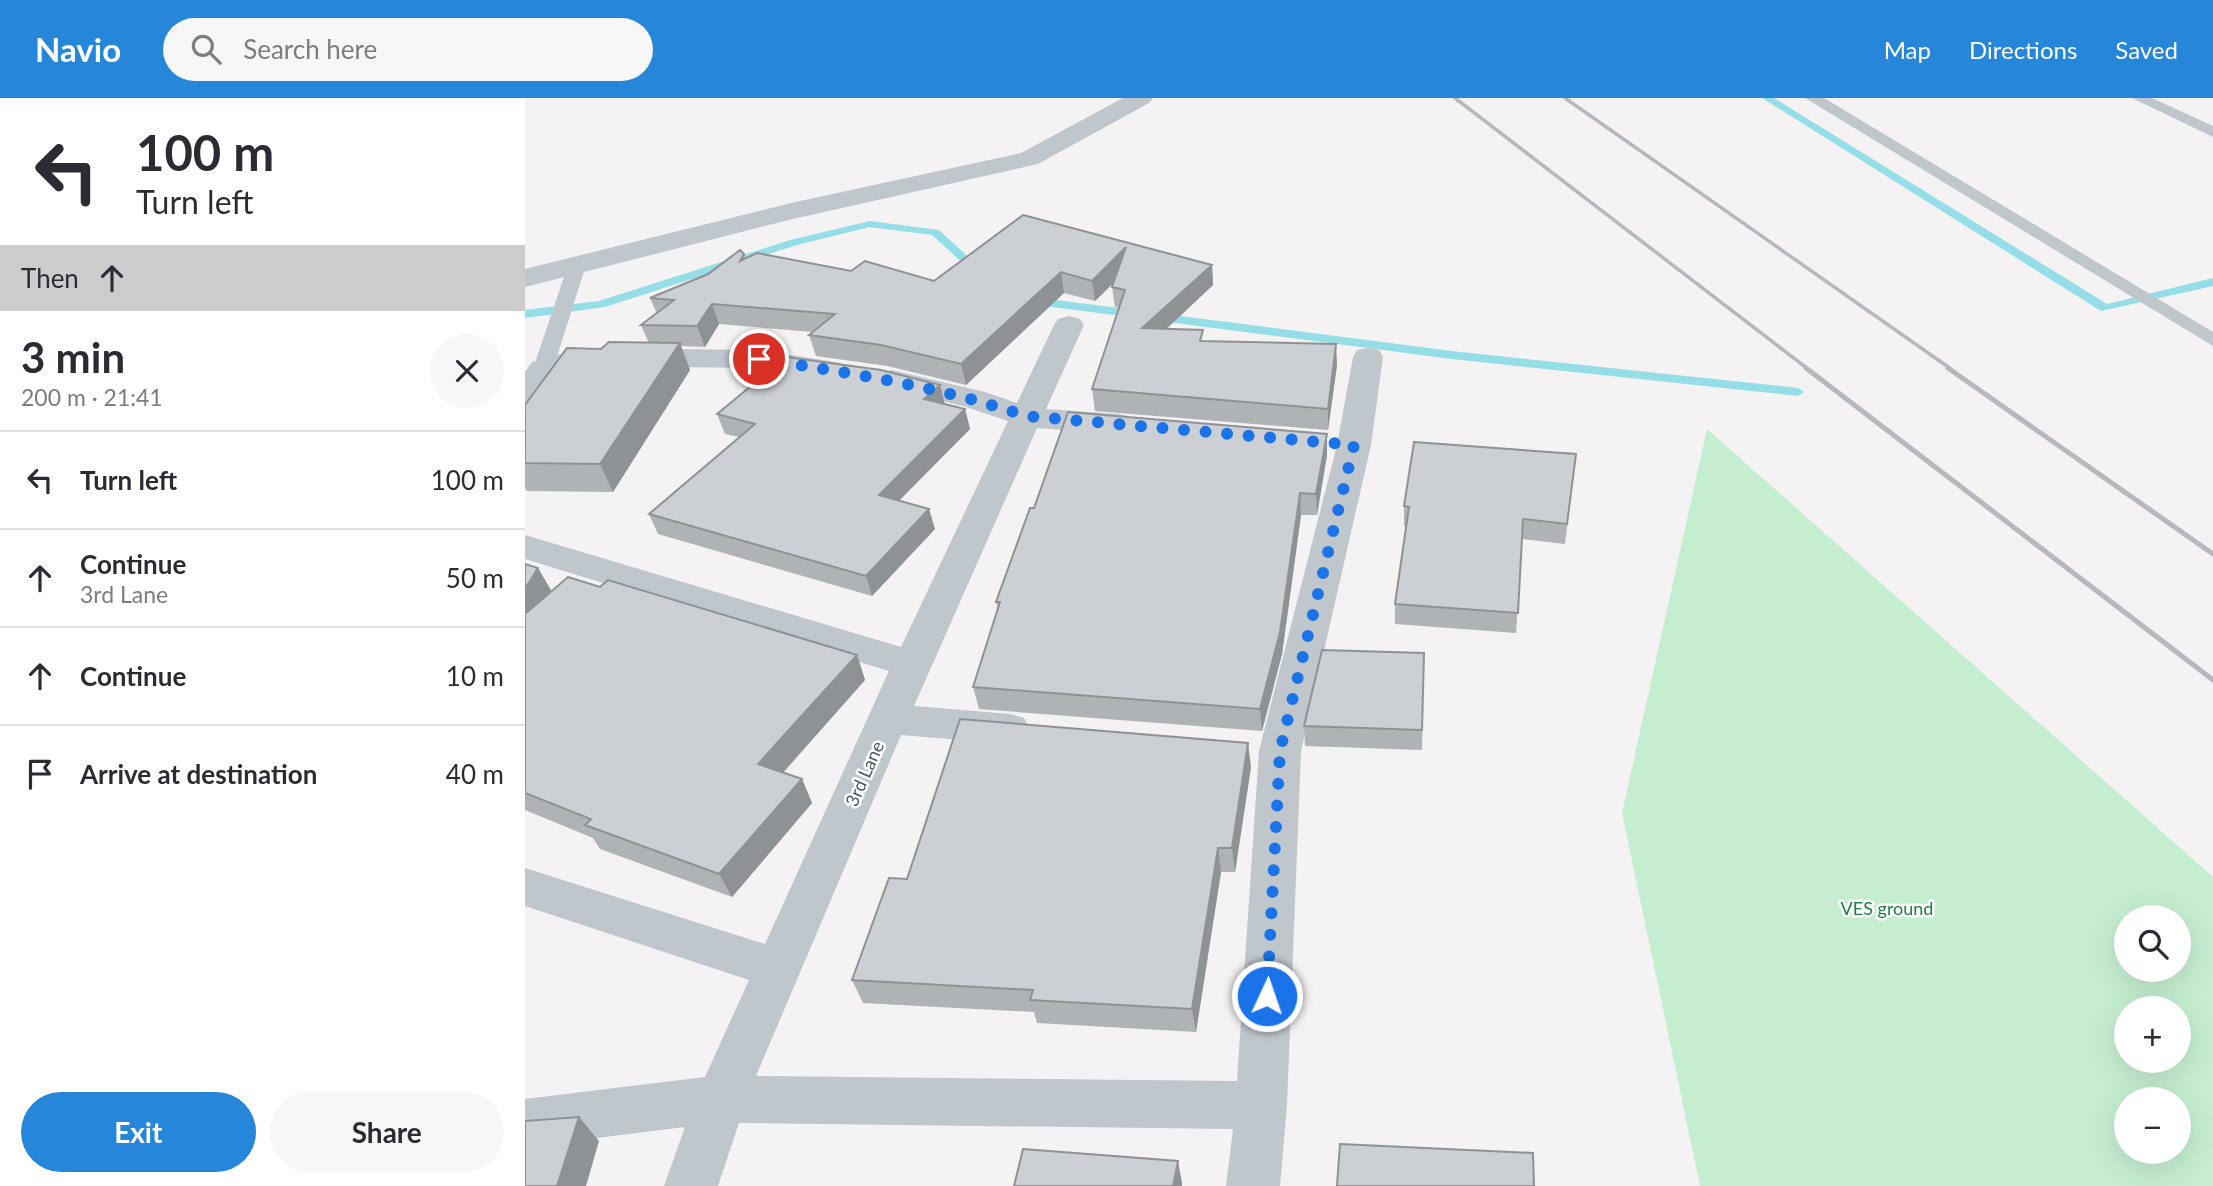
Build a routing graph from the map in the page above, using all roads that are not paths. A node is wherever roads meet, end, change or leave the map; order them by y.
1 (1141, 98) edge
2 (1814, 98) edge
3 (2140, 98) edge
4 (2213, 132) edge
5 (577, 265) junction
6 (525, 278) edge
7 (1069, 326) dead end
8 (2213, 340) edge
9 (1368, 357) dead end
10 (543, 369) junction
11 (525, 394) edge
12 (1026, 416) junction
13 (1151, 426) edge
14 (525, 547) edge
15 (912, 664) junction
16 (890, 719) junction
17 (1051, 732) edge
18 (1240, 748) edge
19 (1280, 751) junction
20 (525, 887) edge
21 (778, 969) junction
22 (721, 1099) junction
23 (1261, 1105) junction
24 (525, 1124) edge
25 (691, 1186) edge
26 (1253, 1186) edge

1 - 5 street
2 - 8 lane
3 - 4 lane
5 - 6 street
5 - 10 lane
7 - 12 street, 3rd Lane
9 - 19 street
10 - 11 street
10 - 12 street
12 - 13 street
12 - 15 street, 3rd Lane
14 - 15 street
15 - 16 street, 3rd Lane
16 - 17 street
16 - 21 street, 3rd Lane
18 - 19 street
19 - 23 street
20 - 21 street
21 - 22 street, 3rd Lane
22 - 23 street
22 - 24 street
22 - 25 street, 3rd Lane
23 - 26 street

